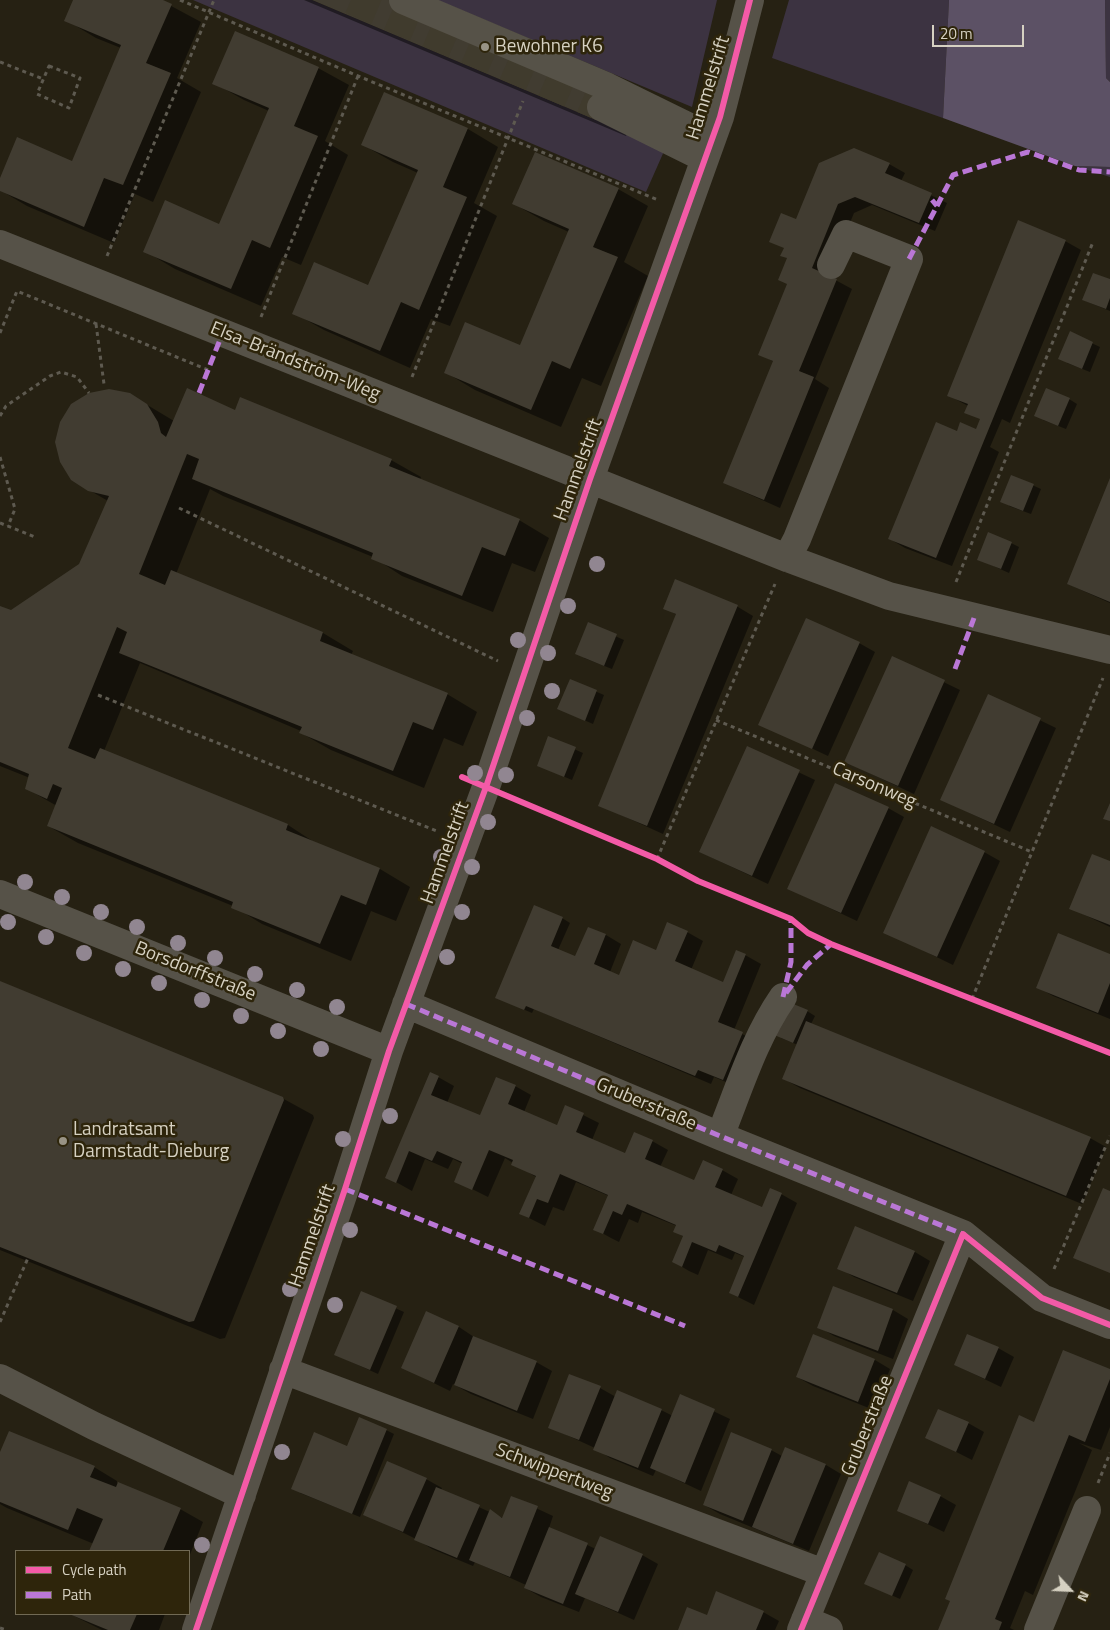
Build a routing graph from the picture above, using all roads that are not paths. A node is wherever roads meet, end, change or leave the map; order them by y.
1 (403, 0) edge
2 (750, 0) edge
3 (601, 107) tunnel mouth
4 (708, 148) junction
5 (0, 244) edge
6 (831, 265) dead end
7 (590, 479) junction
8 (787, 558) junction
9 (1108, 660) edge
10 (0, 894) edge
11 (783, 997) dead end
12 (406, 1004) junction
13 (389, 1051) junction
14 (720, 1136) junction
15 (963, 1234) junction
16 (1110, 1325) edge
17 (283, 1370) junction
18 (0, 1378) edge
19 (242, 1495) junction
20 (1087, 1510) dead end
21 (824, 1573) junction
22 (812, 1627) edge
23 (196, 1630) edge
24 (1038, 1630) edge

1 - 4 street
2 - 4 street, Hammelstrift
3 - 4 street
4 - 7 street, Hammelstrift
5 - 7 street, Elsa-Brändström-Weg
6 - 8 street
7 - 8 street
7 - 12 street, Hammelstrift
8 - 9 street
10 - 13 street, Borsdorffstraße
11 - 14 street
12 - 13 street, Hammelstrift
12 - 14 street, Gruberstraße
13 - 17 street, Hammelstrift
14 - 15 street, Gruberstraße
15 - 16 street
15 - 21 street, Gruberstraße
17 - 19 street, Hammelstrift
17 - 21 street, Schwippertweg
18 - 19 street
19 - 23 street, Hammelstrift
20 - 24 street
21 - 22 street, Gruberstraße

